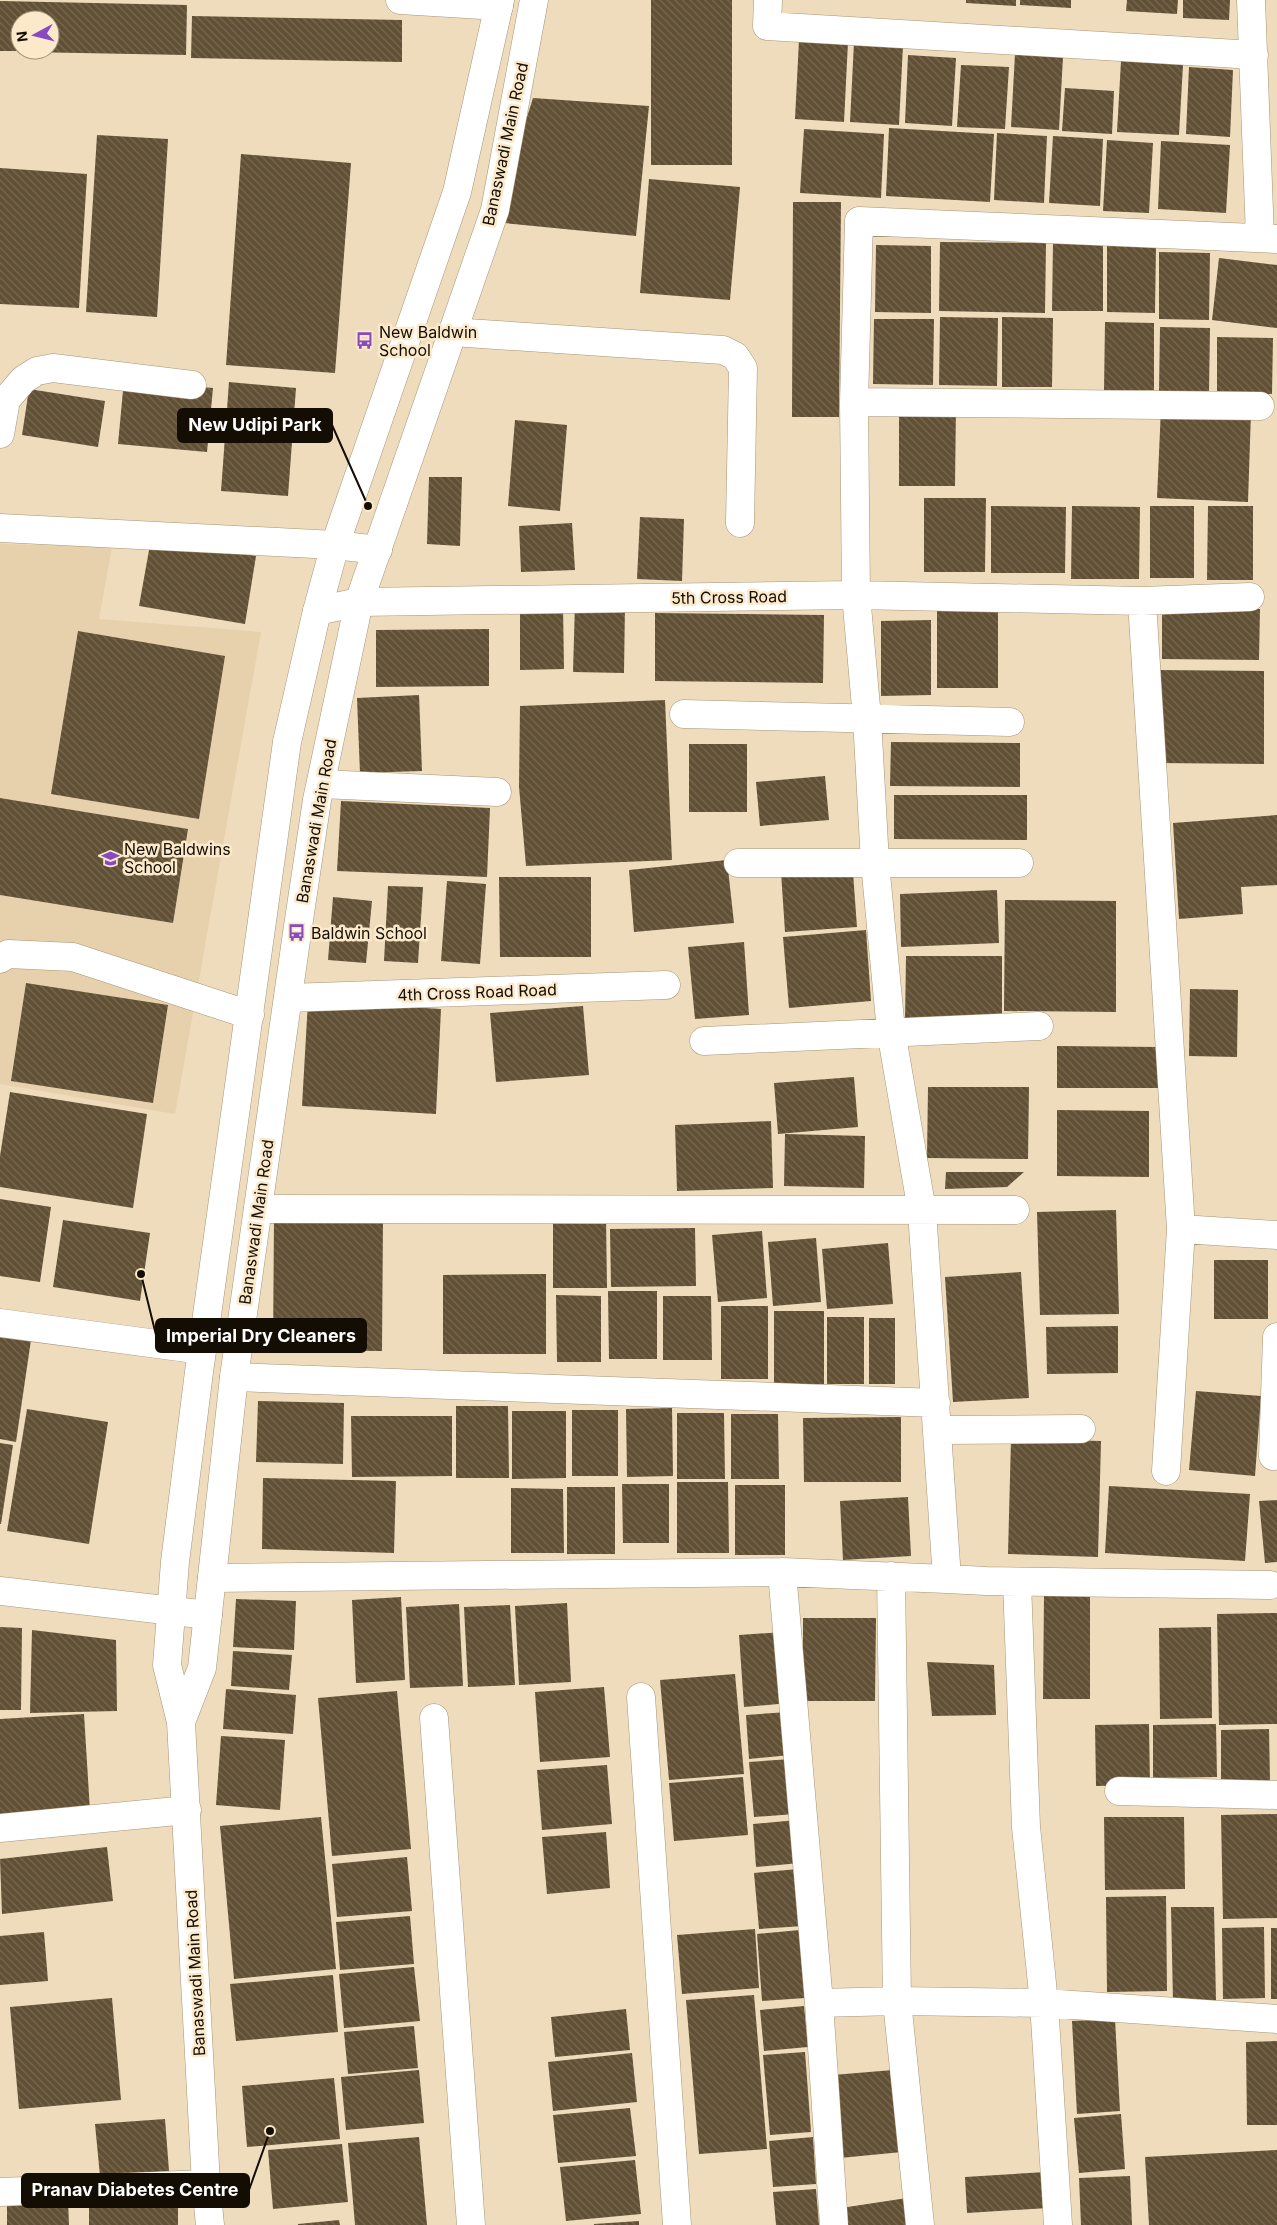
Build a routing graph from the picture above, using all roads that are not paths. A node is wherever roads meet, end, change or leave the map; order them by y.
1 (400, 0) edge
2 (534, 0) edge
3 (768, 0) edge
4 (1251, 0) edge
5 (500, 3) edge
6 (1254, 55) junction
7 (1269, 238) edge
8 (452, 332) junction
9 (192, 385) dead end
10 (854, 402) junction
11 (1260, 406) dead end
12 (0, 434) edge
13 (740, 524) dead end
14 (0, 528) edge
15 (335, 545) junction
16 (378, 550) junction
17 (856, 595) junction
18 (1250, 597) dead end
19 (1142, 601) junction
20 (359, 602) junction
21 (317, 611) junction
22 (684, 714) dead end
23 (867, 718) junction
24 (1010, 722) dead end
25 (321, 784) junction
26 (497, 792) dead end
27 (738, 863) dead end
28 (875, 863) junction
29 (1019, 863) dead end
30 (0, 959) edge
31 (666, 985) dead end
32 (288, 998) junction
33 (250, 1015) junction
34 (1039, 1026) dead end
35 (891, 1031) junction
36 (704, 1041) dead end
37 (258, 1209) junction
38 (1015, 1210) dead end
39 (922, 1212) junction
40 (1181, 1229) junction
41 (1277, 1234) edge
42 (0, 1323) edge
43 (1277, 1337) edge
44 (202, 1350) junction
45 (234, 1377) junction
46 (936, 1402) junction
47 (1081, 1429) dead end
48 (938, 1430) junction
49 (1273, 1456) dead end
50 (1166, 1471) dead end
51 (782, 1572) junction
52 (891, 1576) junction
53 (212, 1578) junction
54 (947, 1579) junction
55 (1017, 1582) junction
56 (1270, 1585) dead end
57 (0, 1591) edge
58 (171, 1610) junction
59 (208, 1615) junction
60 (641, 1697) dead end
61 (434, 1718) dead end
62 (181, 1722) junction
63 (1119, 1791) dead end
64 (1277, 1794) edge
65 (187, 1810) junction
66 (0, 1828) edge
67 (897, 2001) junction
68 (819, 2002) junction
69 (1044, 2003) junction
70 (1277, 2019) edge
71 (206, 2184) junction
72 (0, 2192) edge
73 (210, 2225) edge
74 (471, 2225) edge
75 (677, 2225) edge
76 (834, 2225) edge
77 (920, 2225) edge
78 (1058, 2225) edge

1 - 5 street
2 - 8 street, Banaswadi Main Road
3 - 6 street
4 - 6 street
5 - 15 street, Banaswadi Main Road
6 - 7 street
7 - 10 street
8 - 13 street
8 - 16 street, Banaswadi Main Road
9 - 12 street
10 - 11 street
10 - 17 street
14 - 15 street
15 - 16 street
15 - 21 street, Banaswadi Main Road
16 - 20 street, Banaswadi Main Road
17 - 19 street, 5th Cross Road
17 - 20 street, 5th Cross Road
17 - 23 street
18 - 19 street, 5th Cross Road
19 - 40 street
20 - 21 street, 5th Cross Road
20 - 25 street, Banaswadi Main Road
21 - 33 street, Banaswadi Main Road
22 - 23 street
23 - 24 street
23 - 28 street
25 - 26 street
25 - 32 street, Banaswadi Main Road
27 - 28 street
28 - 29 street
28 - 35 street
30 - 33 street
31 - 32 street, 4th Cross Road Road
32 - 37 street, Banaswadi Main Road
33 - 44 street, Banaswadi Main Road
34 - 35 street
35 - 36 street
35 - 39 street
37 - 39 street
37 - 45 street, Banaswadi Main Road
38 - 39 street
39 - 46 street
40 - 41 street
40 - 50 street
42 - 44 street
43 - 49 street
44 - 58 street, Banaswadi Main Road
45 - 46 street
45 - 53 street, Banaswadi Main Road
46 - 48 street
47 - 48 street
48 - 54 street
51 - 52 street
51 - 53 street
51 - 68 street
52 - 54 street
52 - 67 street
53 - 59 street, Banaswadi Main Road
54 - 55 street
55 - 56 street
55 - 69 street
57 - 58 street
58 - 59 street
58 - 62 street, Banaswadi Main Road
59 - 62 street, Banaswadi Main Road
60 - 75 street
61 - 74 street
62 - 65 street, Banaswadi Main Road
63 - 64 street
65 - 66 street
65 - 71 street, Banaswadi Main Road
67 - 68 street
67 - 69 street
67 - 77 street
68 - 76 street
69 - 70 street
69 - 78 street
71 - 72 street
71 - 73 street, Banaswadi Main Road

